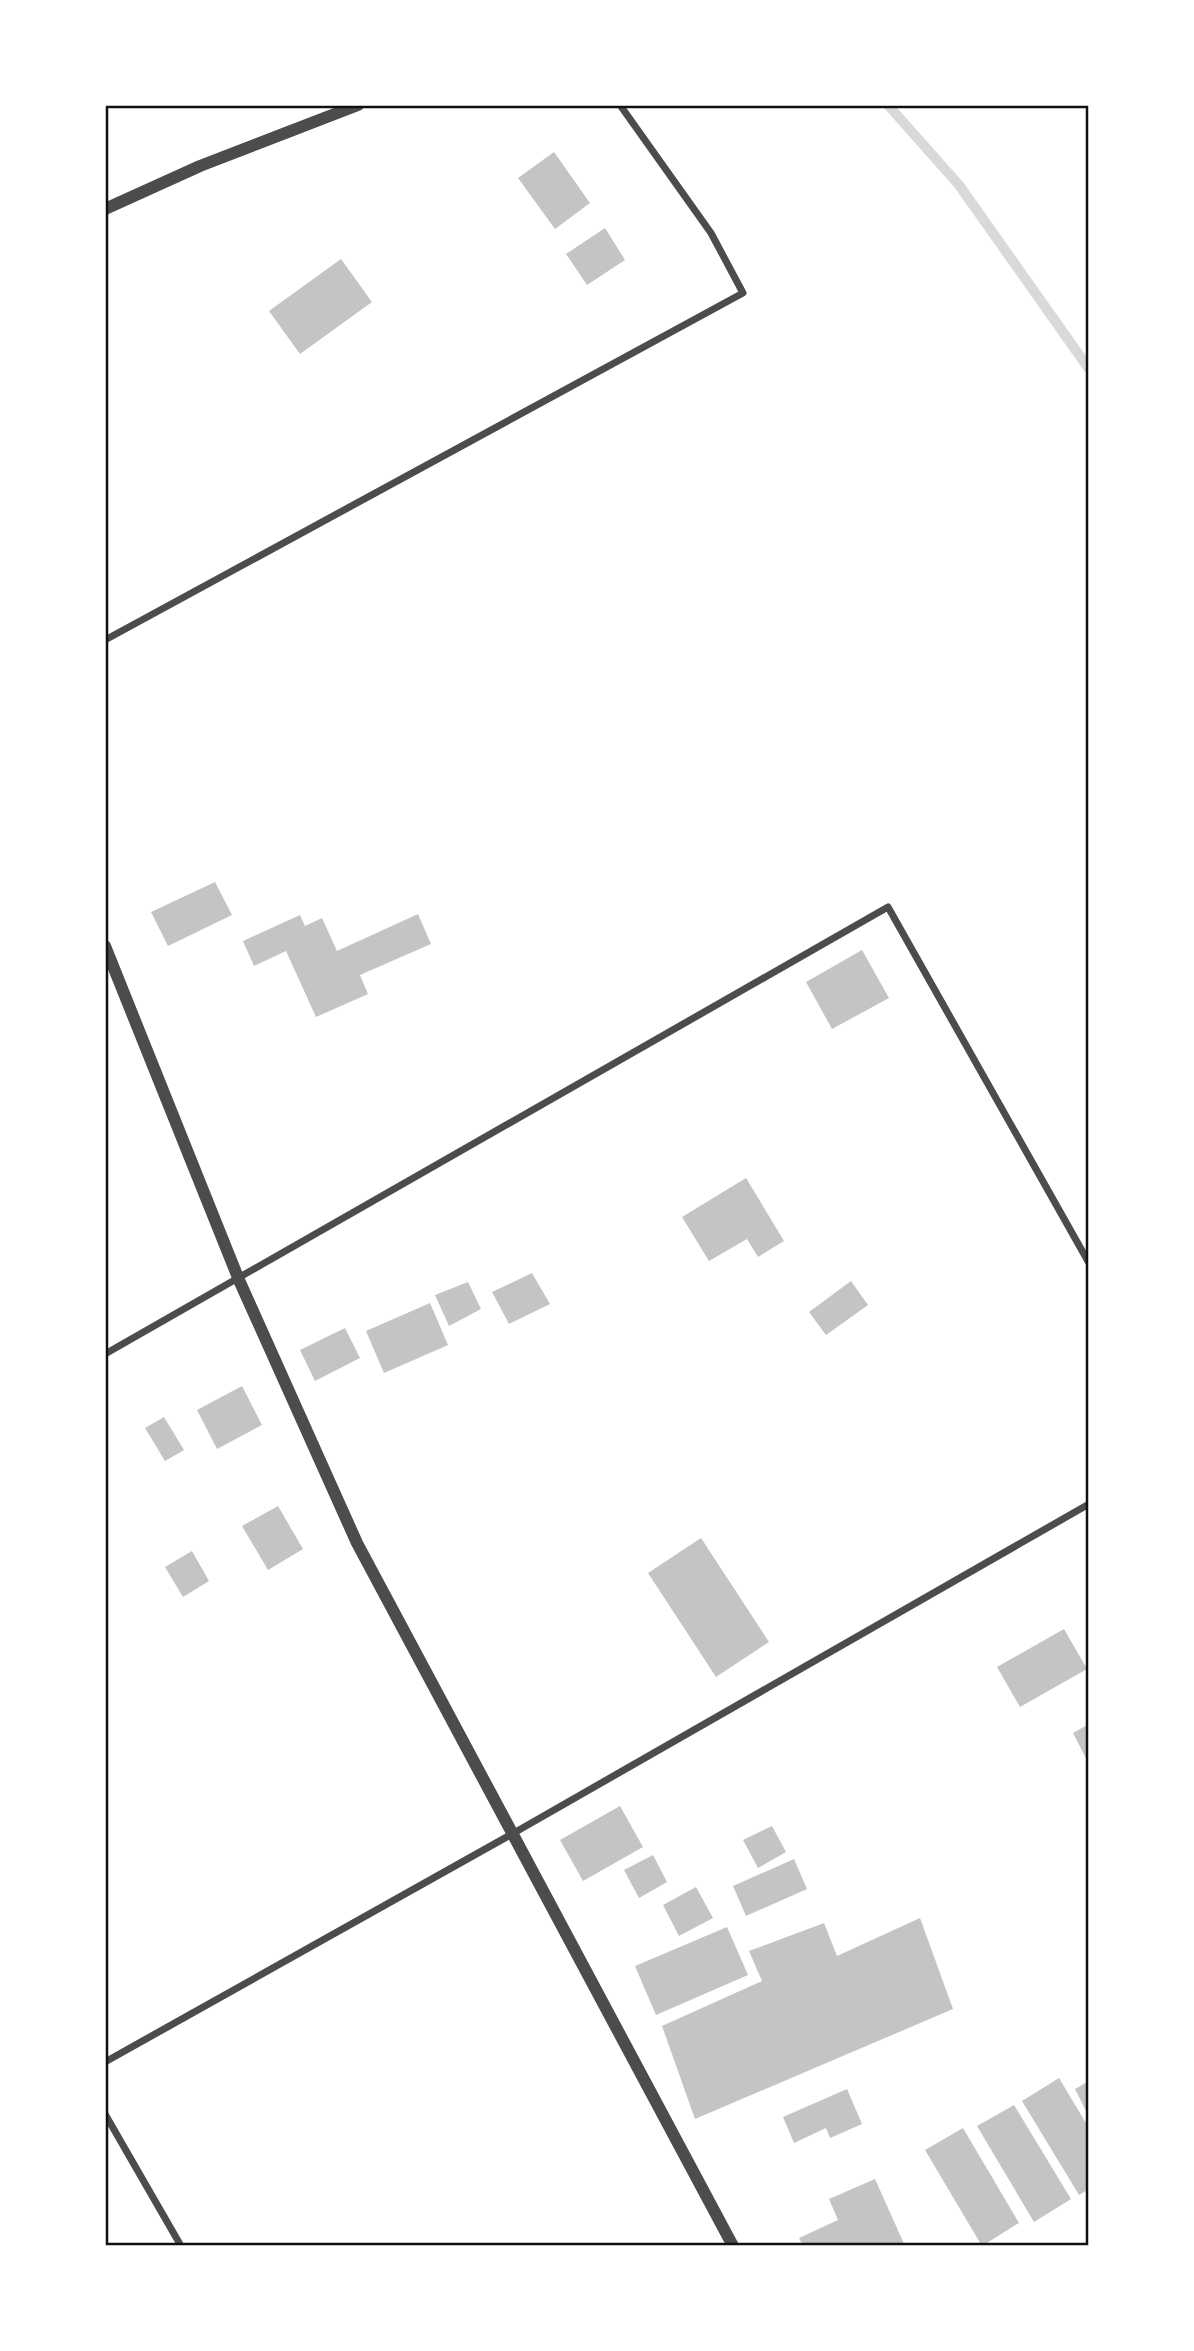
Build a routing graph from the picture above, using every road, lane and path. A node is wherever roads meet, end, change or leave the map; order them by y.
1 (358, 105) edge
2 (620, 105) edge
3 (105, 209) edge
4 (105, 639) edge
5 (105, 946) edge
6 (1089, 1263) edge
7 (239, 1280) junction
8 (105, 1354) edge
9 (1089, 1504) edge
10 (512, 1834) junction
11 (105, 2062) edge
12 (105, 2114) edge
13 (181, 2246) edge
14 (733, 2246) edge

1 - 3 street
2 - 4 street
5 - 7 street
6 - 7 street
7 - 8 street
7 - 10 street
9 - 10 street
10 - 11 street
10 - 14 street
12 - 13 street

